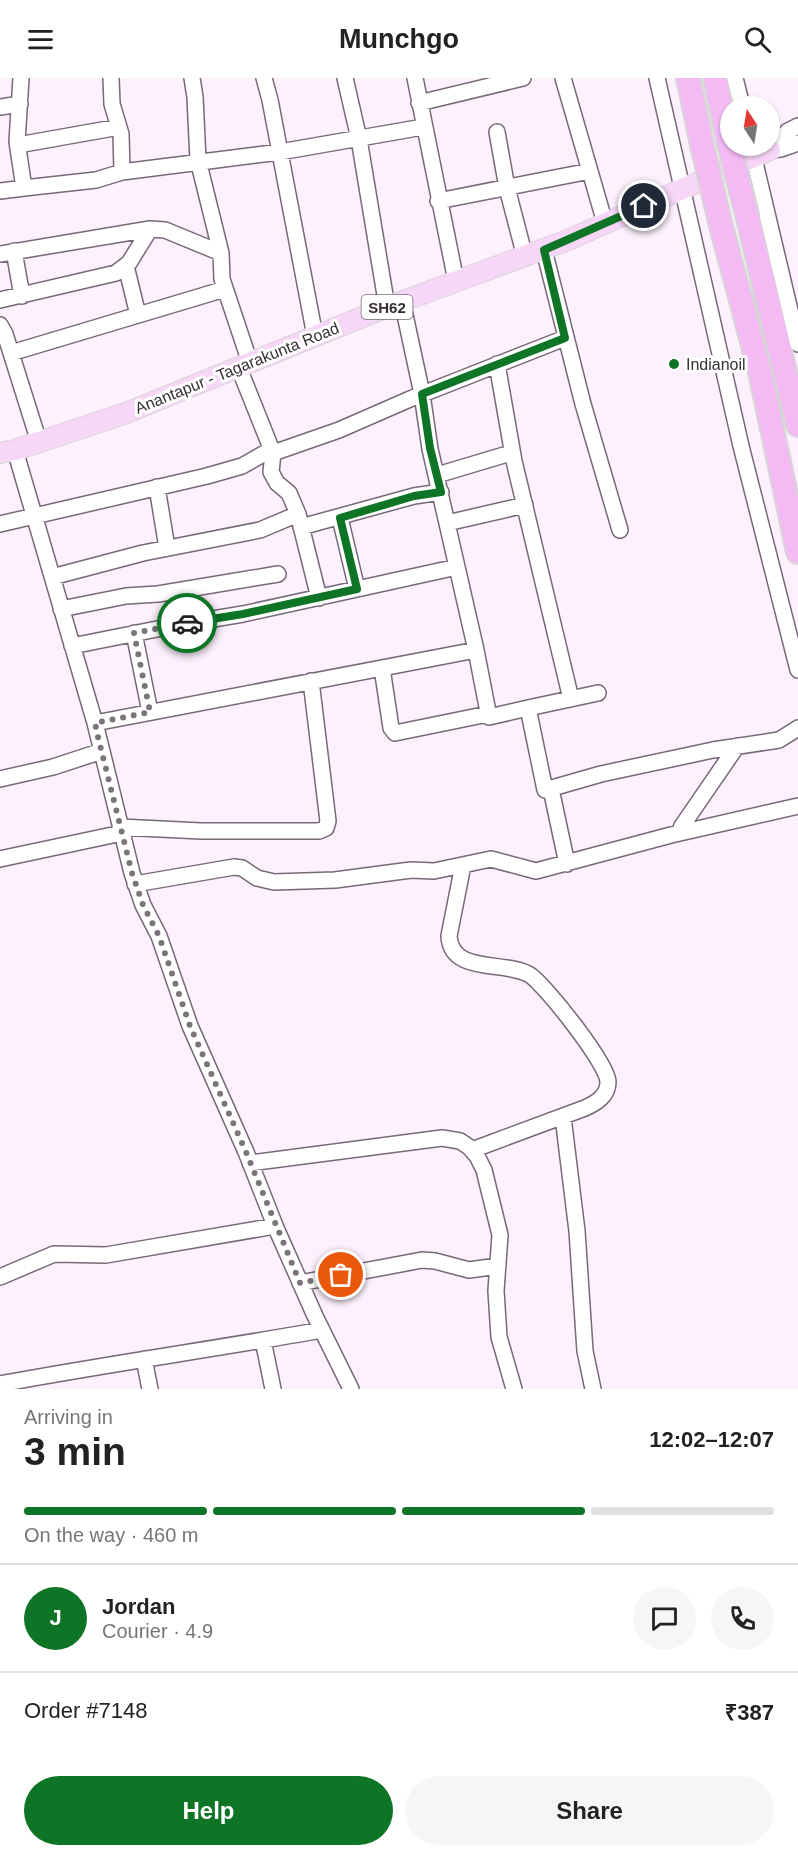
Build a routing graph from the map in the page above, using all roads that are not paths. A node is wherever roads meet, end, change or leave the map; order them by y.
1 (21, 78) edge
2 (111, 78) edge
3 (192, 78) edge
4 (264, 78) edge
5 (345, 78) edge
6 (415, 78) edge
7 (523, 78) edge
8 (563, 78) edge
9 (657, 78) edge
10 (688, 78) edge
11 (715, 78) edge
12 (735, 78) edge
13 (740, 96) edge
14 (419, 103) junction
15 (20, 104) junction
16 (0, 107) edge
17 (423, 126) junction
18 (798, 126) edge
19 (118, 127) junction
20 (496, 132) dead end
21 (780, 136) edge
22 (359, 139) junction
23 (798, 142) edge
24 (18, 145) junction
25 (780, 149) edge
26 (280, 152) junction
27 (748, 156) edge
28 (759, 156) edge
29 (198, 162) junction
30 (590, 171) junction
31 (122, 172) junction
32 (24, 188) junction
33 (507, 188) junction
34 (683, 189) junction
35 (0, 191) edge
36 (438, 201) junction
37 (605, 223) junction
38 (150, 229) junction
39 (544, 250) junction
40 (7, 253) edge
41 (221, 253) junction
42 (525, 257) junction
43 (126, 266) junction
44 (456, 281) junction
45 (225, 289) junction
46 (21, 296) junction
47 (0, 300) edge
48 (394, 304) junction
49 (138, 315) junction
50 (0, 325) edge
51 (315, 336) junction
52 (565, 338) junction
53 (798, 344) edge
54 (6, 346) edge
55 (497, 364) junction
56 (245, 366) junction
57 (422, 394) junction
58 (798, 425) edge
59 (39, 442) junction
60 (273, 451) junction
61 (7, 452) edge
62 (504, 455) dead end
63 (436, 475) junction
64 (157, 487) junction
65 (441, 492) junction
66 (525, 505) junction
67 (33, 516) junction
68 (340, 518) junction
69 (300, 521) junction
70 (447, 523) junction
71 (0, 524) edge
72 (620, 530) dead end
73 (167, 548) junction
74 (798, 552) edge
75 (457, 567) junction
76 (278, 574) dead end
77 (52, 577) junction
78 (357, 589) junction
79 (319, 598) junction
80 (61, 609) junction
81 (134, 633) junction
82 (72, 646) junction
83 (476, 650) junction
84 (382, 668) junction
85 (798, 670) edge
86 (310, 681) junction
87 (598, 693) dead end
88 (571, 699) junction
89 (528, 708) junction
90 (150, 712) junction
91 (488, 714) junction
92 (95, 723) junction
93 (798, 728) edge
94 (737, 746) junction
95 (102, 751) junction
96 (0, 779) edge
97 (551, 789) junction
98 (798, 806) edge
99 (121, 830) junction
100 (679, 833) junction
101 (0, 859) edge
102 (567, 864) junction
103 (463, 865) junction
104 (135, 884) junction
105 (562, 1117) junction
106 (472, 1150) junction
107 (250, 1163) junction
108 (275, 1226) junction
109 (498, 1266) junction
110 (0, 1277) edge
111 (300, 1283) junction
112 (322, 1329) junction
113 (263, 1340) junction
114 (144, 1359) junction
115 (0, 1384) edge
116 (150, 1389) edge
117 (273, 1389) edge
118 (351, 1389) edge
119 (514, 1389) edge
120 (593, 1389) edge

1 - 15 street
2 - 19 street
3 - 29 street
4 - 26 street
5 - 22 street
6 - 14 street
7 - 14 street
8 - 30 street
9 - 34 street
10 - 74 highway, bridge
11 - 58 highway, bridge
12 - 13 street
14 - 17 street
15 - 16 street
15 - 24 street
17 - 22 street
17 - 36 street
18 - 21 street
19 - 24 street
19 - 31 street
20 - 33 street
22 - 26 street
22 - 48 street
23 - 25 street
24 - 32 street
26 - 29 street
26 - 51 street
27 - 34 main road, Anantapur - Tagarakunta Road / SH62
28 - 53 street
29 - 31 street
29 - 41 street
30 - 33 street
30 - 37 street
31 - 32 street
32 - 35 street
33 - 36 street
33 - 42 street
34 - 37 main road, Anantapur - Tagarakunta Road / SH62
34 - 85 street
36 - 44 street
37 - 39 main road, Anantapur - Tagarakunta Road / SH62
38 - 40 street
38 - 41 street
38 - 43 street
39 - 42 main road, Anantapur - Tagarakunta Road / SH62
39 - 52 street
40 - 46 street
41 - 45 street
42 - 44 main road, Anantapur - Tagarakunta Road / SH62
43 - 46 street
43 - 49 street
44 - 48 main road, Anantapur - Tagarakunta Road / SH62
45 - 49 street
45 - 56 street
46 - 47 street
48 - 51 main road, Anantapur - Tagarakunta Road / SH62
48 - 57 street
49 - 54 street
50 - 54 street
51 - 56 main road, Anantapur - Tagarakunta Road / SH62
52 - 55 street
52 - 72 street
54 - 59 street
55 - 57 street
55 - 66 street
56 - 59 main road, Anantapur - Tagarakunta Road / SH62
56 - 60 street
57 - 60 street
57 - 63 street
59 - 61 main road, Anantapur - Tagarakunta Road / SH62
60 - 64 street
60 - 69 street
61 - 67 street
62 - 63 street
63 - 65 street
64 - 67 street
64 - 73 street
65 - 68 street
65 - 70 street
66 - 70 street
66 - 88 street
67 - 71 street
67 - 77 street
68 - 69 street
68 - 78 street
69 - 73 street
69 - 79 street
70 - 75 street
73 - 77 street
75 - 78 street
75 - 83 street
76 - 80 street
77 - 80 street
78 - 79 street
79 - 81 street
80 - 82 street
81 - 82 street
81 - 90 street
82 - 92 street
83 - 84 street
83 - 91 street
84 - 86 street
84 - 91 street
86 - 90 street
86 - 99 street
87 - 88 street
88 - 89 street
89 - 91 street
89 - 97 street
90 - 92 street
92 - 95 street
93 - 94 street
94 - 97 street
94 - 100 street
95 - 96 street
95 - 99 street
97 - 102 street
98 - 100 street
99 - 101 street
99 - 104 street
100 - 102 street
102 - 103 street
103 - 104 street
103 - 105 street
104 - 107 street
105 - 106 street
105 - 120 street
106 - 107 street
106 - 109 street
107 - 108 street
108 - 110 street
108 - 111 street
109 - 111 street
109 - 119 street
111 - 112 street
112 - 113 street
112 - 118 street
113 - 114 street
113 - 117 street
114 - 115 street
114 - 116 street

